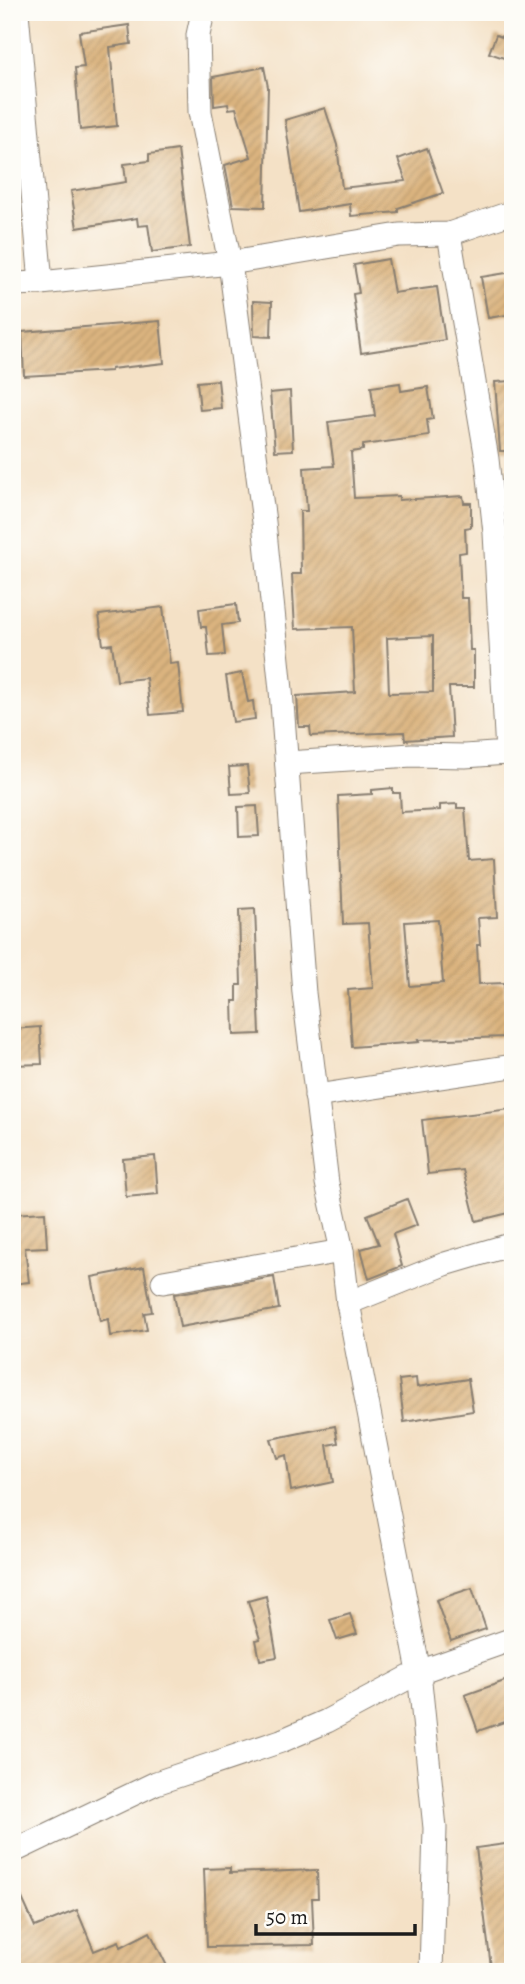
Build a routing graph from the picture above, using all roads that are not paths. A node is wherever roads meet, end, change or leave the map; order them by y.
1 (17, 12) edge
2 (203, 12) edge
3 (513, 212) edge
4 (449, 234) junction
5 (230, 263) junction
6 (41, 283) junction
7 (12, 284) edge
8 (504, 532) edge
9 (510, 753) edge
10 (287, 763) junction
11 (513, 1066) edge
12 (316, 1096) junction
13 (513, 1244) edge
14 (342, 1251) junction
15 (163, 1282) dead end
16 (348, 1303) junction
17 (513, 1639) edge
18 (419, 1672) junction
19 (12, 1852) edge
20 (431, 1972) edge

1 - 6 street
2 - 5 street
3 - 4 street
4 - 5 street
4 - 8 street
5 - 6 street
5 - 10 street
6 - 7 street
8 - 9 street
9 - 10 street
10 - 12 street
11 - 12 street
12 - 14 street
13 - 16 street
14 - 15 street
14 - 16 street
16 - 18 street
17 - 18 street
18 - 19 street
18 - 20 street

